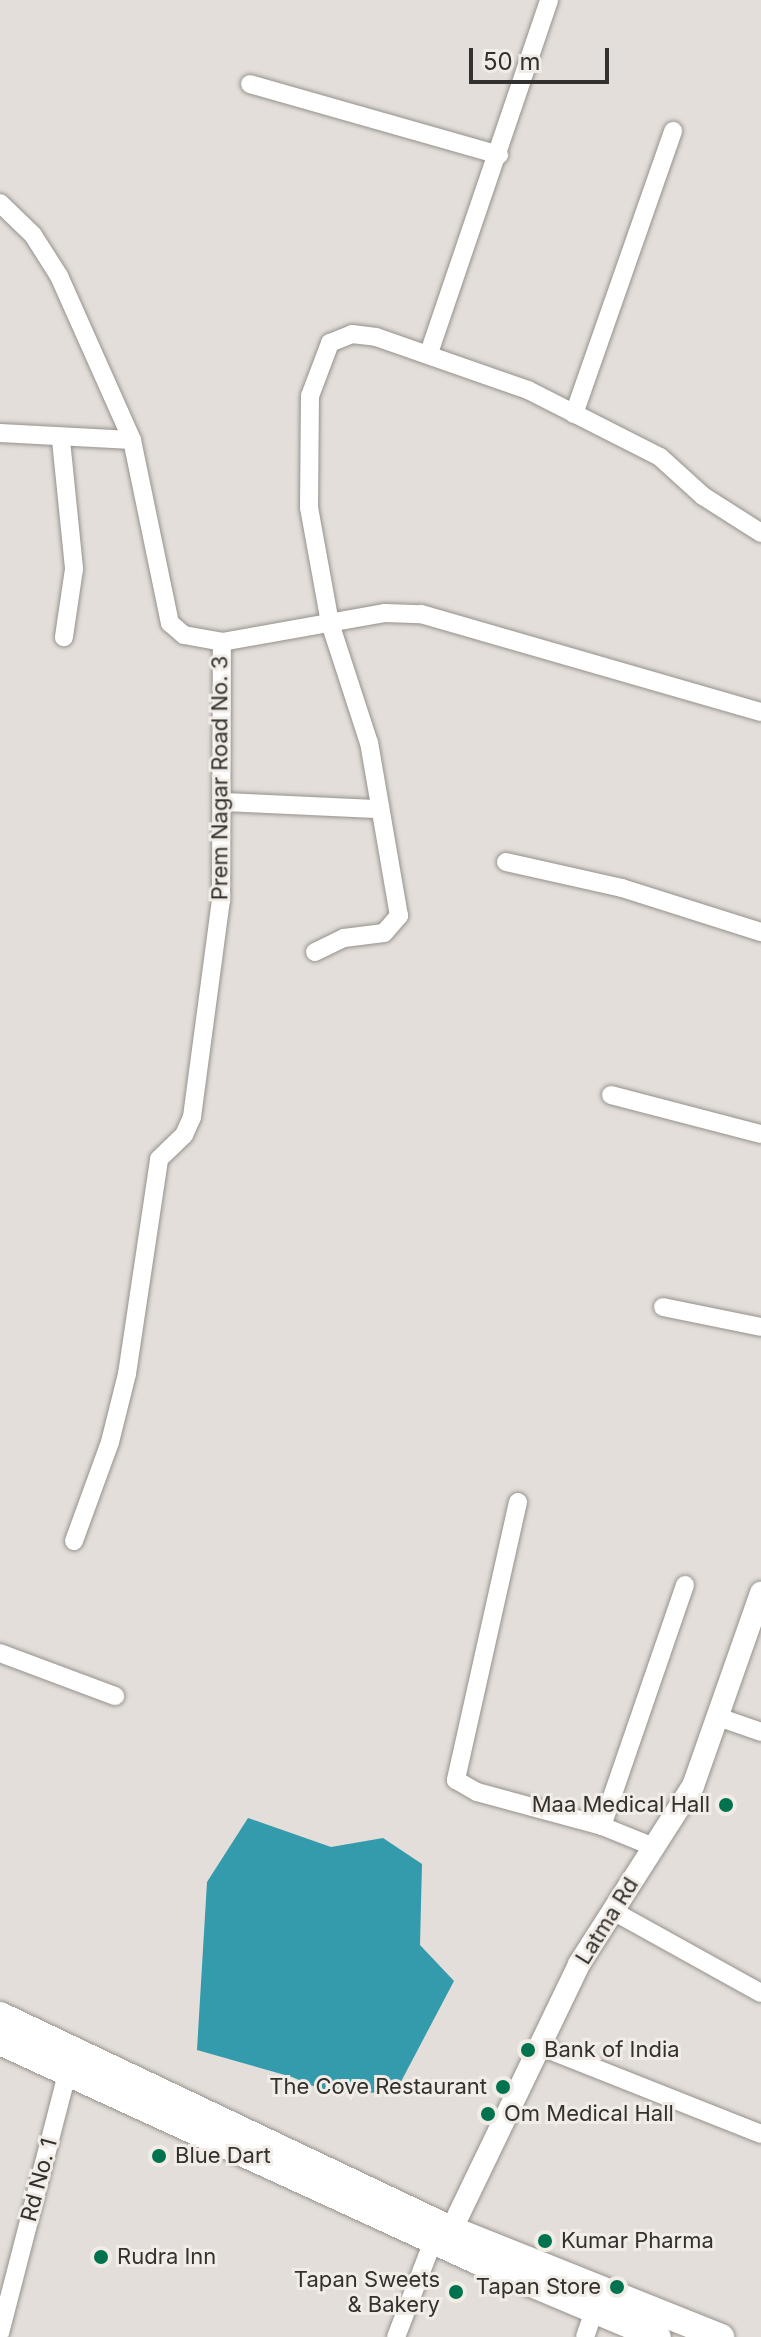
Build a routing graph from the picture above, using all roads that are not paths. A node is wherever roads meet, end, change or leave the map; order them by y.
1 (549, 0) edge
2 (250, 84) dead end
3 (673, 131) dead end
4 (499, 155) junction
5 (0, 203) edge
6 (429, 353) junction
7 (574, 414) junction
8 (0, 433) edge
9 (61, 440) junction
10 (132, 440) junction
11 (761, 533) edge
12 (330, 623) junction
13 (64, 637) dead end
14 (222, 642) junction
15 (761, 712) edge
16 (223, 802) junction
17 (377, 809) junction
18 (506, 862) dead end
19 (761, 932) edge
20 (315, 952) dead end
21 (611, 1095) dead end
22 (761, 1134) edge
23 (663, 1307) dead end
24 (761, 1327) edge
25 (518, 1502) dead end
26 (74, 1541) dead end
27 (685, 1585) dead end
28 (761, 1593) edge
29 (0, 1653) edge
30 (115, 1696) dead end
31 (718, 1717) junction
32 (761, 1732) edge
33 (602, 1826) junction
34 (654, 1847) junction
35 (613, 1911) junction
36 (761, 1993) edge
37 (0, 2015) edge
38 (0, 2042) edge
39 (539, 2046) junction
40 (67, 2074) junction
41 (761, 2134) edge
42 (443, 2238) junction
43 (8, 2255) edge
44 (594, 2311) junction
45 (0, 2333) edge
46 (396, 2337) edge
47 (585, 2337) edge
48 (658, 2337) edge
49 (721, 2337) edge

1 - 4 street
2 - 4 street
3 - 7 street
4 - 6 street
5 - 10 street
6 - 7 street
6 - 12 street
7 - 11 street
8 - 9 street
9 - 10 street
9 - 13 street
10 - 14 street
12 - 14 street, Prem Nagar Road No. 3
12 - 15 street, Prem Nagar Road No. 3
12 - 17 street
14 - 16 street, Prem Nagar Road No. 3
16 - 17 street
16 - 26 street, Prem Nagar Road No. 3
17 - 20 street
18 - 19 street
21 - 22 street
23 - 24 street
25 - 33 street
27 - 33 street
28 - 31 street, Latma Rd
29 - 30 street
31 - 32 street
31 - 34 street, Latma Rd
33 - 34 street
34 - 35 street, Latma Rd
35 - 36 street
35 - 39 street, Latma Rd
37 - 42 main road
38 - 40 main road
39 - 41 street
39 - 42 street, Latma Rd
40 - 42 main road
40 - 43 street, Rd No. 1
42 - 44 main road
42 - 46 street
42 - 49 main road
43 - 45 street, Rd No. 1
44 - 47 street
44 - 48 main road

